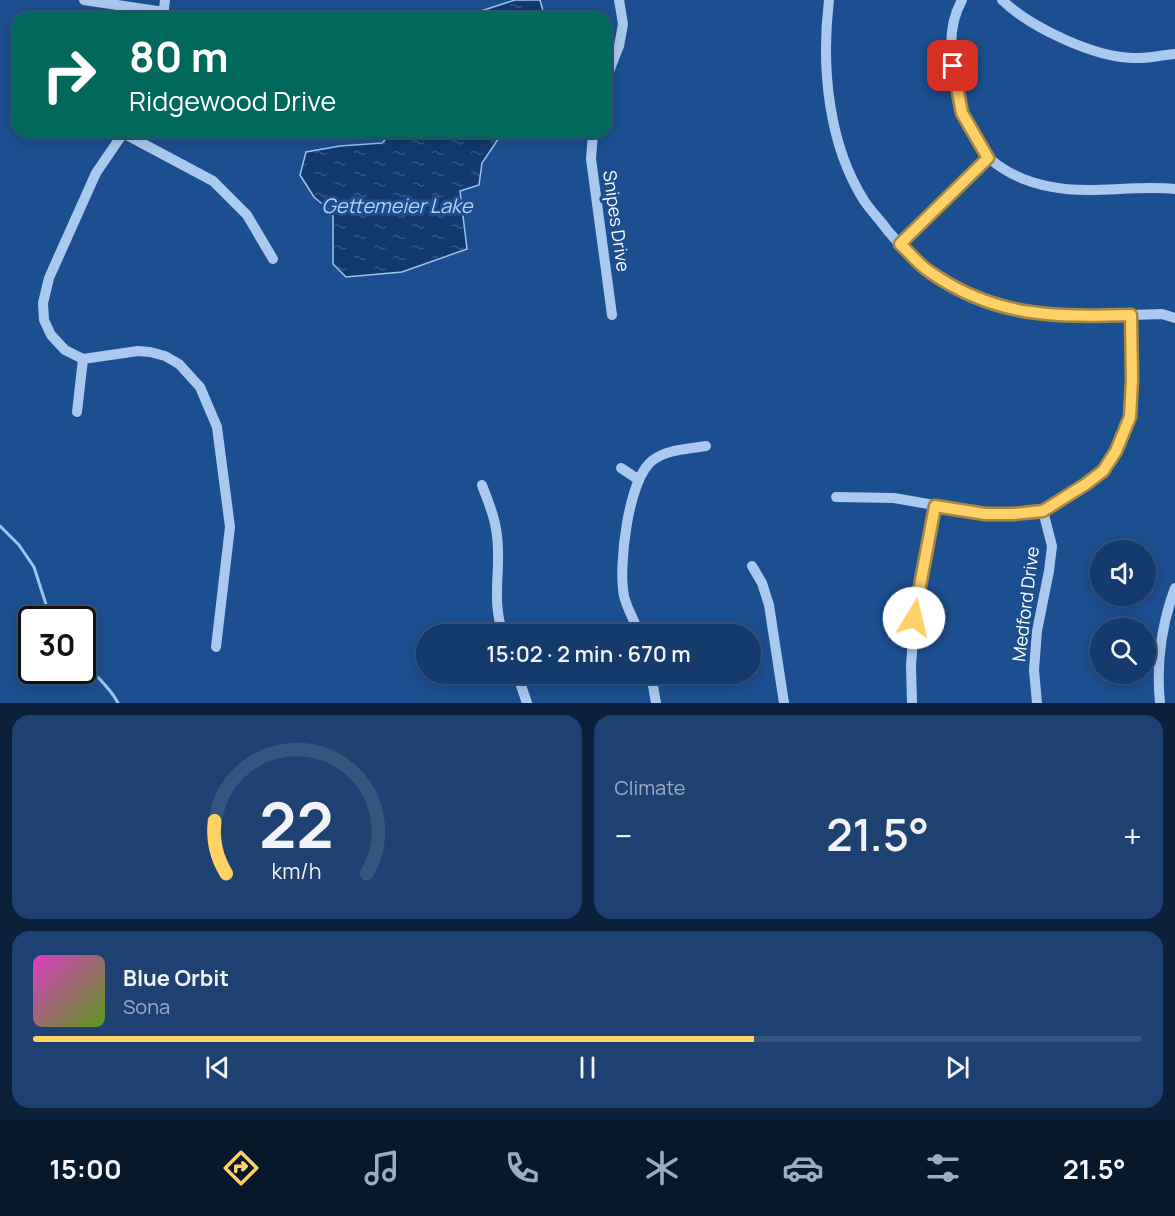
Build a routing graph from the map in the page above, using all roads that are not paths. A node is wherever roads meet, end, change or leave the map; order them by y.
1 (84, 0) edge
2 (619, 0) edge
3 (829, 0) edge
4 (962, 0) edge
5 (1002, 0) edge
6 (148, 12) edge
7 (1175, 54) edge
8 (612, 64) edge
9 (119, 138) edge
10 (134, 138) edge
11 (592, 138) edge
12 (988, 158) junction
13 (1175, 189) edge
14 (900, 244) junction
15 (273, 259) dead end
16 (612, 315) dead end
17 (1131, 315) junction
18 (1175, 318) edge
19 (83, 359) junction
20 (76, 412) dead end
21 (706, 446) dead end
22 (621, 468) dead end
23 (639, 480) junction
24 (482, 485) dead end
25 (836, 497) dead end
26 (935, 506) junction
27 (1043, 511) junction
28 (752, 566) dead end
29 (1175, 588) edge
30 (501, 624) edge
31 (635, 624) edge
32 (216, 647) dead end
33 (520, 684) edge
34 (653, 684) edge
35 (527, 703) edge
36 (656, 703) edge
37 (784, 703) edge
38 (912, 703) edge
39 (1037, 703) edge
40 (1160, 703) edge

1 - 6 street
2 - 8 street
3 - 14 street
4 - 12 street
5 - 7 street
9 - 19 street
10 - 15 street
11 - 16 street, Snipes Drive
12 - 13 street
12 - 14 street
14 - 17 street
17 - 18 street
17 - 27 street
19 - 20 street
19 - 32 street
21 - 23 street
22 - 23 street
23 - 31 street
24 - 30 street
25 - 26 street
26 - 27 street
26 - 38 street
27 - 39 street, Medford Drive
28 - 37 street
29 - 40 street
33 - 35 street
34 - 36 street

